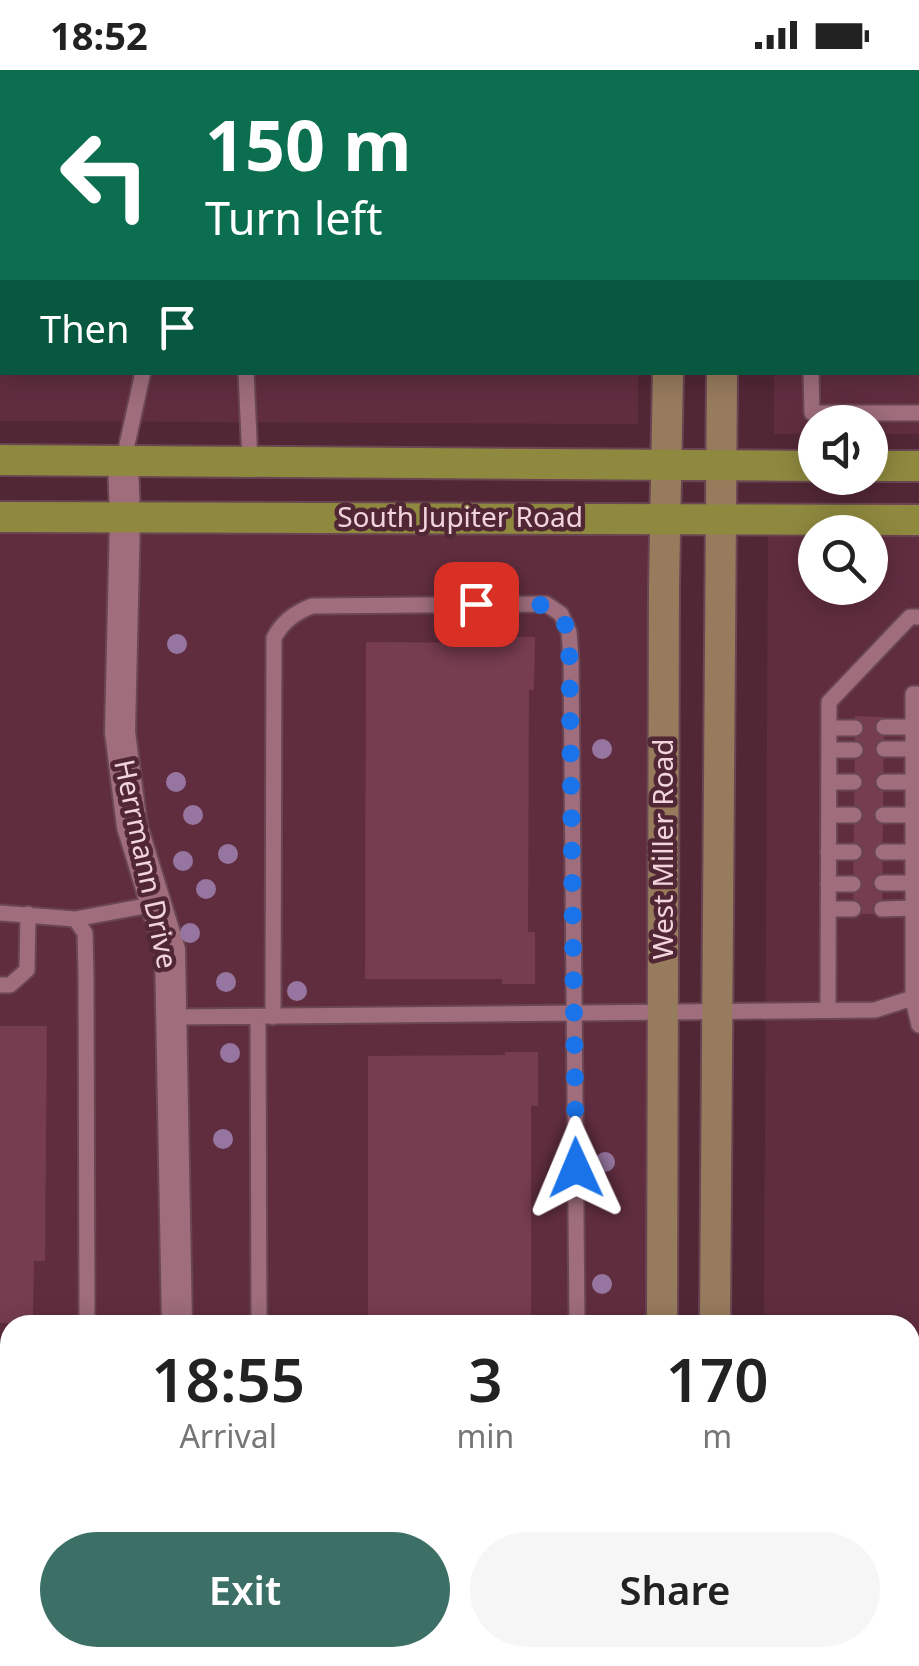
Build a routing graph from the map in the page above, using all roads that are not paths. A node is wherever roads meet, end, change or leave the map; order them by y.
1 (141, 375) edge
2 (246, 375) edge
3 (668, 375) edge
4 (722, 375) edge
5 (811, 375) edge
6 (812, 405) edge
7 (919, 413) edge
8 (888, 416) edge
9 (0, 460) edge
10 (250, 462) junction
11 (123, 463) junction
12 (668, 465) junction
13 (723, 466) junction
14 (798, 466) edge
15 (888, 466) edge
16 (919, 466) edge
17 (0, 517) edge
18 (125, 517) junction
19 (667, 518) junction
20 (722, 519) junction
21 (919, 520) edge
22 (919, 617) edge
23 (919, 694) edge
24 (884, 727) dead end
25 (912, 727) junction
26 (828, 728) junction
27 (855, 728) dead end
28 (884, 749) dead end
29 (912, 749) junction
30 (828, 750) junction
31 (855, 750) dead end
32 (828, 782) junction
33 (854, 782) dead end
34 (884, 782) dead end
35 (912, 782) junction
36 (828, 815) junction
37 (854, 815) dead end
38 (883, 815) dead end
39 (912, 815) junction
40 (828, 852) junction
41 (854, 852) dead end
42 (883, 852) dead end
43 (912, 852) junction
44 (882, 883) dead end
45 (913, 883) junction
46 (828, 884) junction
47 (854, 884) dead end
48 (156, 904) junction
49 (913, 908) junction
50 (854, 909) dead end
51 (882, 909) dead end
52 (828, 910) junction
53 (0, 913) edge
54 (28, 914) junction
55 (74, 920) junction
56 (0, 985) edge
57 (916, 998) edge
58 (828, 1010) junction
59 (717, 1013) junction
60 (573, 1014) junction
61 (663, 1014) junction
62 (266, 1016) junction
63 (172, 1017) junction
64 (919, 1025) edge
65 (86, 1315) edge
66 (177, 1315) edge
67 (259, 1315) edge
68 (577, 1315) edge
69 (662, 1315) edge
70 (715, 1315) edge

1 - 11 lane
2 - 10 lane
3 - 12 main road, West Miller Road
4 - 13 main road, West Miller Road
5 - 6 lane
7 - 8 lane
9 - 11 main road, South Jupiter Road
10 - 11 main road, South Jupiter Road
10 - 12 main road, South Jupiter Road
11 - 18 street, Herrmann Drive
12 - 13 main road, South Jupiter Road
12 - 19 main road, West Miller Road
13 - 14 main road, South Jupiter Road
13 - 20 main road, West Miller Road
15 - 16 main road
17 - 18 main road, South Jupiter Road
18 - 19 main road, South Jupiter Road
18 - 48 street, Herrmann Drive
19 - 20 main road, South Jupiter Road
19 - 61 main road, West Miller Road
20 - 21 main road, South Jupiter Road
20 - 59 main road, West Miller Road
22 - 26 lane
23 - 25 lane
24 - 25 lane
25 - 29 lane
26 - 27 lane
26 - 30 lane
28 - 29 lane
29 - 35 lane
30 - 31 lane
30 - 32 lane
32 - 33 lane
32 - 36 lane
34 - 35 lane
35 - 39 lane
36 - 37 lane
36 - 40 lane
38 - 39 lane
39 - 43 lane
40 - 41 lane
40 - 46 lane
42 - 43 lane
43 - 45 lane
44 - 45 lane
45 - 49 lane
46 - 47 lane
46 - 52 lane
48 - 55 lane
48 - 63 street, Herrmann Drive
49 - 51 lane
49 - 57 lane
50 - 52 lane
52 - 58 lane
53 - 54 lane
54 - 55 lane
54 - 56 lane
55 - 65 lane
57 - 58 lane
57 - 64 lane
58 - 59 lane
59 - 61 lane
59 - 70 main road, West Miller Road
60 - 61 lane
60 - 62 lane
60 - 62 lane
60 - 68 lane
61 - 69 main road, West Miller Road
62 - 63 lane
62 - 67 lane
63 - 66 street, Herrmann Drive

